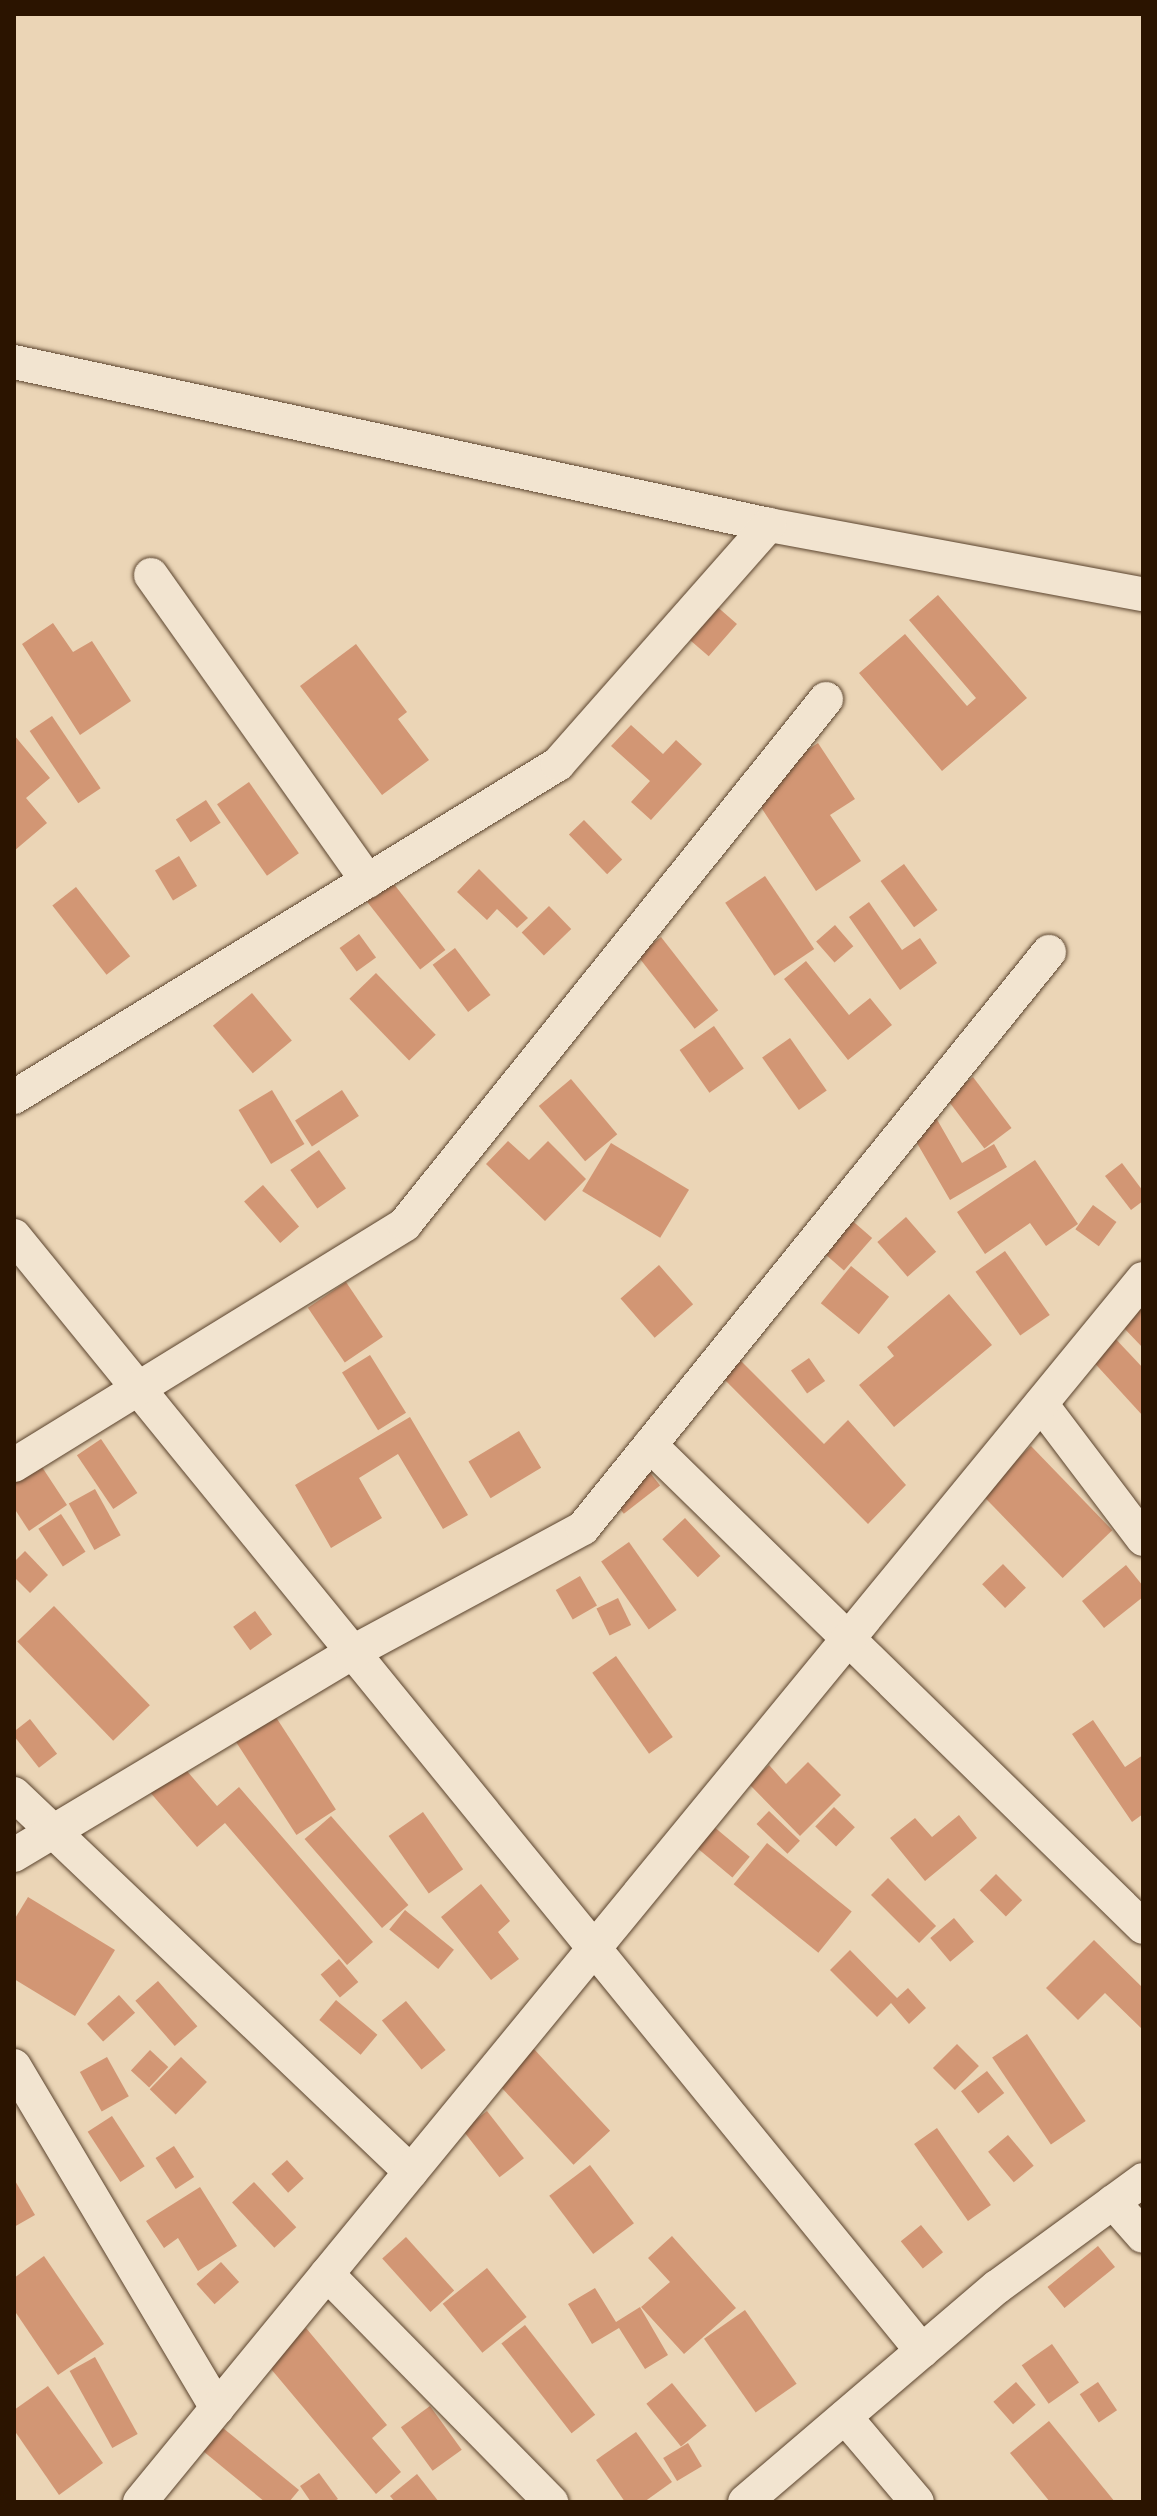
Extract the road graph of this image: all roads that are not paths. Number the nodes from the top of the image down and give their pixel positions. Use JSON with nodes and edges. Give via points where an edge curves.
{"nodes":[{"id":1,"x":14,"y":362,"type":"edge"},
{"id":2,"x":769,"y":525,"type":"junction"},
{"id":3,"x":151,"y":575,"type":"dead end"},
{"id":4,"x":1143,"y":594,"type":"edge"},
{"id":5,"x":826,"y":699,"type":"dead end"},
{"id":6,"x":368,"y":881,"type":"junction"},
{"id":7,"x":1049,"y":952,"type":"dead end"},
{"id":8,"x":14,"y":1097,"type":"edge"},
{"id":9,"x":14,"y":1236,"type":"edge"},
{"id":10,"x":1143,"y":1279,"type":"edge"},
{"id":11,"x":139,"y":1389,"type":"junction"},
{"id":12,"x":1041,"y":1404,"type":"junction"},
{"id":13,"x":650,"y":1445,"type":"junction"},
{"id":14,"x":14,"y":1465,"type":"edge"},
{"id":15,"x":1143,"y":1539,"type":"edge"},
{"id":16,"x":848,"y":1638,"type":"junction"},
{"id":17,"x":353,"y":1652,"type":"junction"},
{"id":18,"x":14,"y":1794,"type":"edge"},
{"id":19,"x":54,"y":1833,"type":"junction"},
{"id":20,"x":14,"y":1855,"type":"edge"},
{"id":21,"x":1143,"y":1927,"type":"edge"},
{"id":22,"x":594,"y":1948,"type":"junction"},
{"id":23,"x":14,"y":2066,"type":"edge"},
{"id":24,"x":411,"y":2172,"type":"junction"},
{"id":25,"x":1143,"y":2180,"type":"edge"},
{"id":26,"x":1113,"y":2202,"type":"junction"},
{"id":27,"x":1143,"y":2236,"type":"edge"},
{"id":28,"x":327,"y":2274,"type":"junction"},
{"id":29,"x":922,"y":2351,"type":"junction"},
{"id":30,"x":217,"y":2408,"type":"junction"},
{"id":31,"x":845,"y":2417,"type":"junction"},
{"id":32,"x":140,"y":2502,"type":"edge"},
{"id":33,"x":551,"y":2502,"type":"edge"},
{"id":34,"x":745,"y":2502,"type":"edge"},
{"id":35,"x":917,"y":2502,"type":"edge"}],
"edges":[{"from":1,"to":2,"type":"street"},
{"from":2,"to":4,"type":"street"},
{"from":2,"to":6,"type":"street","via":[[558,764]]},
{"from":3,"to":6,"type":"street"},
{"from":5,"to":11,"type":"street","via":[[405,1224]]},
{"from":6,"to":8,"type":"street"},
{"from":7,"to":13,"type":"street"},
{"from":9,"to":11,"type":"street"},
{"from":10,"to":12,"type":"street"},
{"from":11,"to":14,"type":"street"},
{"from":11,"to":17,"type":"street"},
{"from":12,"to":15,"type":"street"},
{"from":12,"to":16,"type":"street"},
{"from":13,"to":16,"type":"street"},
{"from":13,"to":17,"type":"street","via":[[583,1528]]},
{"from":16,"to":21,"type":"street"},
{"from":16,"to":22,"type":"street"},
{"from":17,"to":19,"type":"street"},
{"from":17,"to":22,"type":"street"},
{"from":18,"to":19,"type":"street"},
{"from":19,"to":20,"type":"street"},
{"from":19,"to":24,"type":"street"},
{"from":22,"to":24,"type":"street"},
{"from":22,"to":29,"type":"street"},
{"from":23,"to":30,"type":"street"},
{"from":24,"to":28,"type":"street"},
{"from":25,"to":26,"type":"street"},
{"from":26,"to":27,"type":"street"},
{"from":26,"to":29,"type":"street","via":[[997,2287]]},
{"from":28,"to":30,"type":"street"},
{"from":28,"to":33,"type":"street"},
{"from":29,"to":31,"type":"street"},
{"from":30,"to":32,"type":"street"},
{"from":31,"to":34,"type":"street"},
{"from":31,"to":35,"type":"street"}]}
